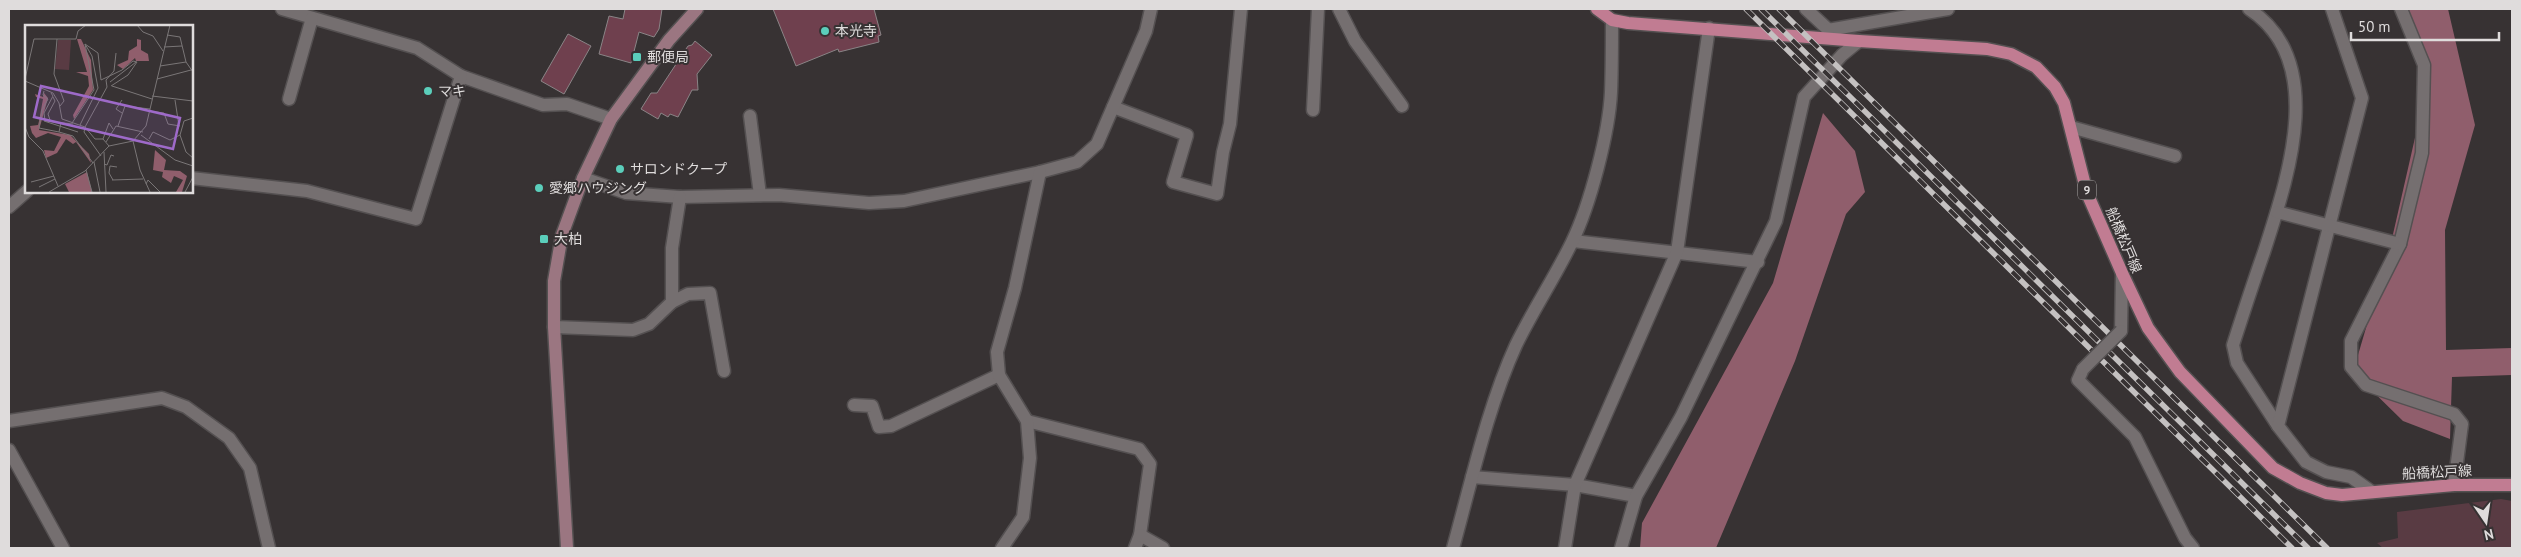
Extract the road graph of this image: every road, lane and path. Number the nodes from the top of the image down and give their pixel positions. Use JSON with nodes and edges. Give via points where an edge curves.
{"nodes":[{"id":1,"x":282,"y":9,"type":"edge"},
{"id":2,"x":697,"y":9,"type":"edge"},
{"id":3,"x":1151,"y":9,"type":"edge"},
{"id":4,"x":1241,"y":9,"type":"edge"},
{"id":5,"x":1318,"y":9,"type":"edge"},
{"id":6,"x":1339,"y":9,"type":"edge"},
{"id":7,"x":1806,"y":9,"type":"edge"},
{"id":8,"x":1948,"y":9,"type":"edge"},
{"id":9,"x":2249,"y":9,"type":"edge"},
{"id":10,"x":2332,"y":9,"type":"edge"},
{"id":11,"x":2401,"y":9,"type":"edge"},
{"id":12,"x":1604,"y":13,"type":"edge"},
{"id":13,"x":312,"y":18,"type":"junction"},
{"id":14,"x":1709,"y":28,"type":"junction"},
{"id":15,"x":1833,"y":34,"type":"junction"},
{"id":16,"x":1858,"y":41,"type":"junction"},
{"id":17,"x":461,"y":76,"type":"junction"},
{"id":18,"x":289,"y":99,"type":"dead end"},
{"id":19,"x":1402,"y":106,"type":"dead end"},
{"id":20,"x":1113,"y":107,"type":"junction"},
{"id":21,"x":1313,"y":110,"type":"dead end"},
{"id":22,"x":750,"y":116,"type":"dead end"},
{"id":23,"x":612,"y":119,"type":"junction"},
{"id":24,"x":2070,"y":127,"type":"junction"},
{"id":25,"x":2175,"y":156,"type":"dead end"},
{"id":26,"x":1040,"y":172,"type":"junction"},
{"id":27,"x":192,"y":178,"type":"edge"},
{"id":28,"x":583,"y":178,"type":"junction"},
{"id":29,"x":26,"y":192,"type":"edge"},
{"id":30,"x":760,"y":195,"type":"junction"},
{"id":31,"x":680,"y":197,"type":"junction"},
{"id":32,"x":9,"y":207,"type":"edge"},
{"id":33,"x":2277,"y":212,"type":"junction"},
{"id":34,"x":2329,"y":226,"type":"junction"},
{"id":35,"x":1573,"y":241,"type":"junction"},
{"id":36,"x":2400,"y":244,"type":"junction"},
{"id":37,"x":1676,"y":252,"type":"junction"},
{"id":38,"x":1758,"y":262,"type":"junction"},
{"id":39,"x":2122,"y":273,"type":"junction"},
{"id":40,"x":672,"y":302,"type":"junction"},
{"id":41,"x":554,"y":326,"type":"junction"},
{"id":42,"x":724,"y":371,"type":"dead end"},
{"id":43,"x":999,"y":375,"type":"junction"},
{"id":44,"x":854,"y":405,"type":"dead end"},
{"id":45,"x":1026,"y":421,"type":"junction"},
{"id":46,"x":9,"y":422,"type":"edge"},
{"id":47,"x":2278,"y":426,"type":"junction"},
{"id":48,"x":9,"y":450,"type":"edge"},
{"id":49,"x":1472,"y":477,"type":"junction"},
{"id":50,"x":2454,"y":484,"type":"junction"},
{"id":51,"x":1575,"y":485,"type":"junction"},
{"id":52,"x":2512,"y":486,"type":"edge"},
{"id":53,"x":2372,"y":492,"type":"junction"},
{"id":54,"x":1636,"y":496,"type":"junction"},
{"id":55,"x":1140,"y":535,"type":"junction"},
{"id":56,"x":63,"y":548,"type":"edge"},
{"id":57,"x":269,"y":548,"type":"edge"},
{"id":58,"x":568,"y":548,"type":"edge"},
{"id":59,"x":1002,"y":548,"type":"edge"},
{"id":60,"x":1135,"y":548,"type":"edge"},
{"id":61,"x":1163,"y":548,"type":"edge"},
{"id":62,"x":1453,"y":548,"type":"edge"},
{"id":63,"x":1565,"y":548,"type":"edge"},
{"id":64,"x":1621,"y":548,"type":"edge"},
{"id":65,"x":2193,"y":548,"type":"edge"}],
"edges":[{"from":1,"to":13,"type":"street"},
{"from":2,"to":23,"type":"street","via":[[669,40]]},
{"from":3,"to":20,"type":"street","via":[[1146,31]]},
{"from":4,"to":20,"type":"street","via":[[1230,124],[1218,194],[1173,182],[1188,135]]},
{"from":5,"to":21,"type":"street"},
{"from":6,"to":19,"type":"street","via":[[1355,41]]},
{"from":7,"to":15,"type":"street"},
{"from":8,"to":15,"type":"street"},
{"from":9,"to":33,"type":"street","via":[[2273,31],[2292,71],[2296,111],[2293,145]]},
{"from":10,"to":34,"type":"street","via":[[2362,98]]},
{"from":11,"to":36,"type":"street","via":[[2424,65],[2422,153]]},
{"from":12,"to":14,"type":"main road","name":"船橋松戸線","number":"9"},
{"from":12,"to":35,"type":"street","via":[[1611,93],[1606,133]]},
{"from":13,"to":17,"type":"street","via":[[417,48]]},
{"from":13,"to":18,"type":"street"},
{"from":14,"to":15,"type":"main road","name":"船橋松戸線","number":"9"},
{"from":14,"to":37,"type":"street"},
{"from":15,"to":16,"type":"main road","name":"船橋松戸線","number":"9"},
{"from":16,"to":24,"type":"main road","name":"船橋松戸線","number":"9","via":[[1987,48],[2011,54],[2036,67],[2055,87],[2064,103]]},
{"from":16,"to":38,"type":"street","via":[[1804,96],[1776,221]]},
{"from":17,"to":23,"type":"street","via":[[543,105],[567,104]]},
{"from":17,"to":27,"type":"street","via":[[416,219],[307,191]]},
{"from":20,"to":26,"type":"street","via":[[1097,144],[1077,162]]},
{"from":22,"to":30,"type":"street"},
{"from":23,"to":28,"type":"street"},
{"from":24,"to":25,"type":"street"},
{"from":24,"to":39,"type":"main road","name":"船橋松戸線","number":"9","via":[[2088,193]]},
{"from":26,"to":30,"type":"street","via":[[904,201],[869,203]]},
{"from":26,"to":43,"type":"street","via":[[1015,288],[997,352]]},
{"from":28,"to":31,"type":"street","via":[[626,193]]},
{"from":28,"to":41,"type":"street","via":[[562,235],[554,281]]},
{"from":29,"to":32,"type":"street"},
{"from":30,"to":31,"type":"street"},
{"from":31,"to":40,"type":"street","via":[[672,248]]},
{"from":33,"to":34,"type":"street"},
{"from":33,"to":47,"type":"street","via":[[2233,346],[2237,363]]},
{"from":34,"to":36,"type":"street"},
{"from":34,"to":47,"type":"street"},
{"from":35,"to":37,"type":"street"},
{"from":35,"to":49,"type":"street","via":[[1516,345]]},
{"from":36,"to":50,"type":"street","via":[[2351,341],[2351,367],[2366,385],[2454,414],[2462,424]]},
{"from":37,"to":38,"type":"street"},
{"from":37,"to":51,"type":"street"},
{"from":38,"to":54,"type":"street","via":[[1681,417]]},
{"from":39,"to":53,"type":"main road","name":"船橋松戸線","number":"9","via":[[2148,328],[2180,372],[2273,468],[2326,493]]},
{"from":39,"to":65,"type":"street","bridge":true,"via":[[2121,331],[2083,368],[2078,380],[2135,437]]},
{"from":40,"to":41,"type":"street","via":[[649,324],[633,330]]},
{"from":40,"to":42,"type":"street","via":[[688,294],[710,293]]},
{"from":41,"to":58,"type":"street"},
{"from":43,"to":44,"type":"street","via":[[891,426],[879,427],[872,406]]},
{"from":43,"to":45,"type":"street"},
{"from":45,"to":55,"type":"street","via":[[1139,449],[1150,464]]},
{"from":45,"to":59,"type":"street","via":[[1030,458],[1023,516]]},
{"from":46,"to":57,"type":"street","via":[[162,398],[186,407],[229,438],[250,468]]},
{"from":47,"to":53,"type":"street","via":[[2306,462],[2326,472],[2352,477]]},
{"from":48,"to":56,"type":"street"},
{"from":49,"to":51,"type":"street"},
{"from":49,"to":62,"type":"street"},
{"from":50,"to":52,"type":"main road","name":"船橋松戸線","number":"9"},
{"from":50,"to":53,"type":"main road","name":"船橋松戸線","number":"9"},
{"from":51,"to":54,"type":"street"},
{"from":51,"to":63,"type":"street"},
{"from":54,"to":64,"type":"street"},
{"from":55,"to":60,"type":"street"},
{"from":55,"to":61,"type":"street"}]}
